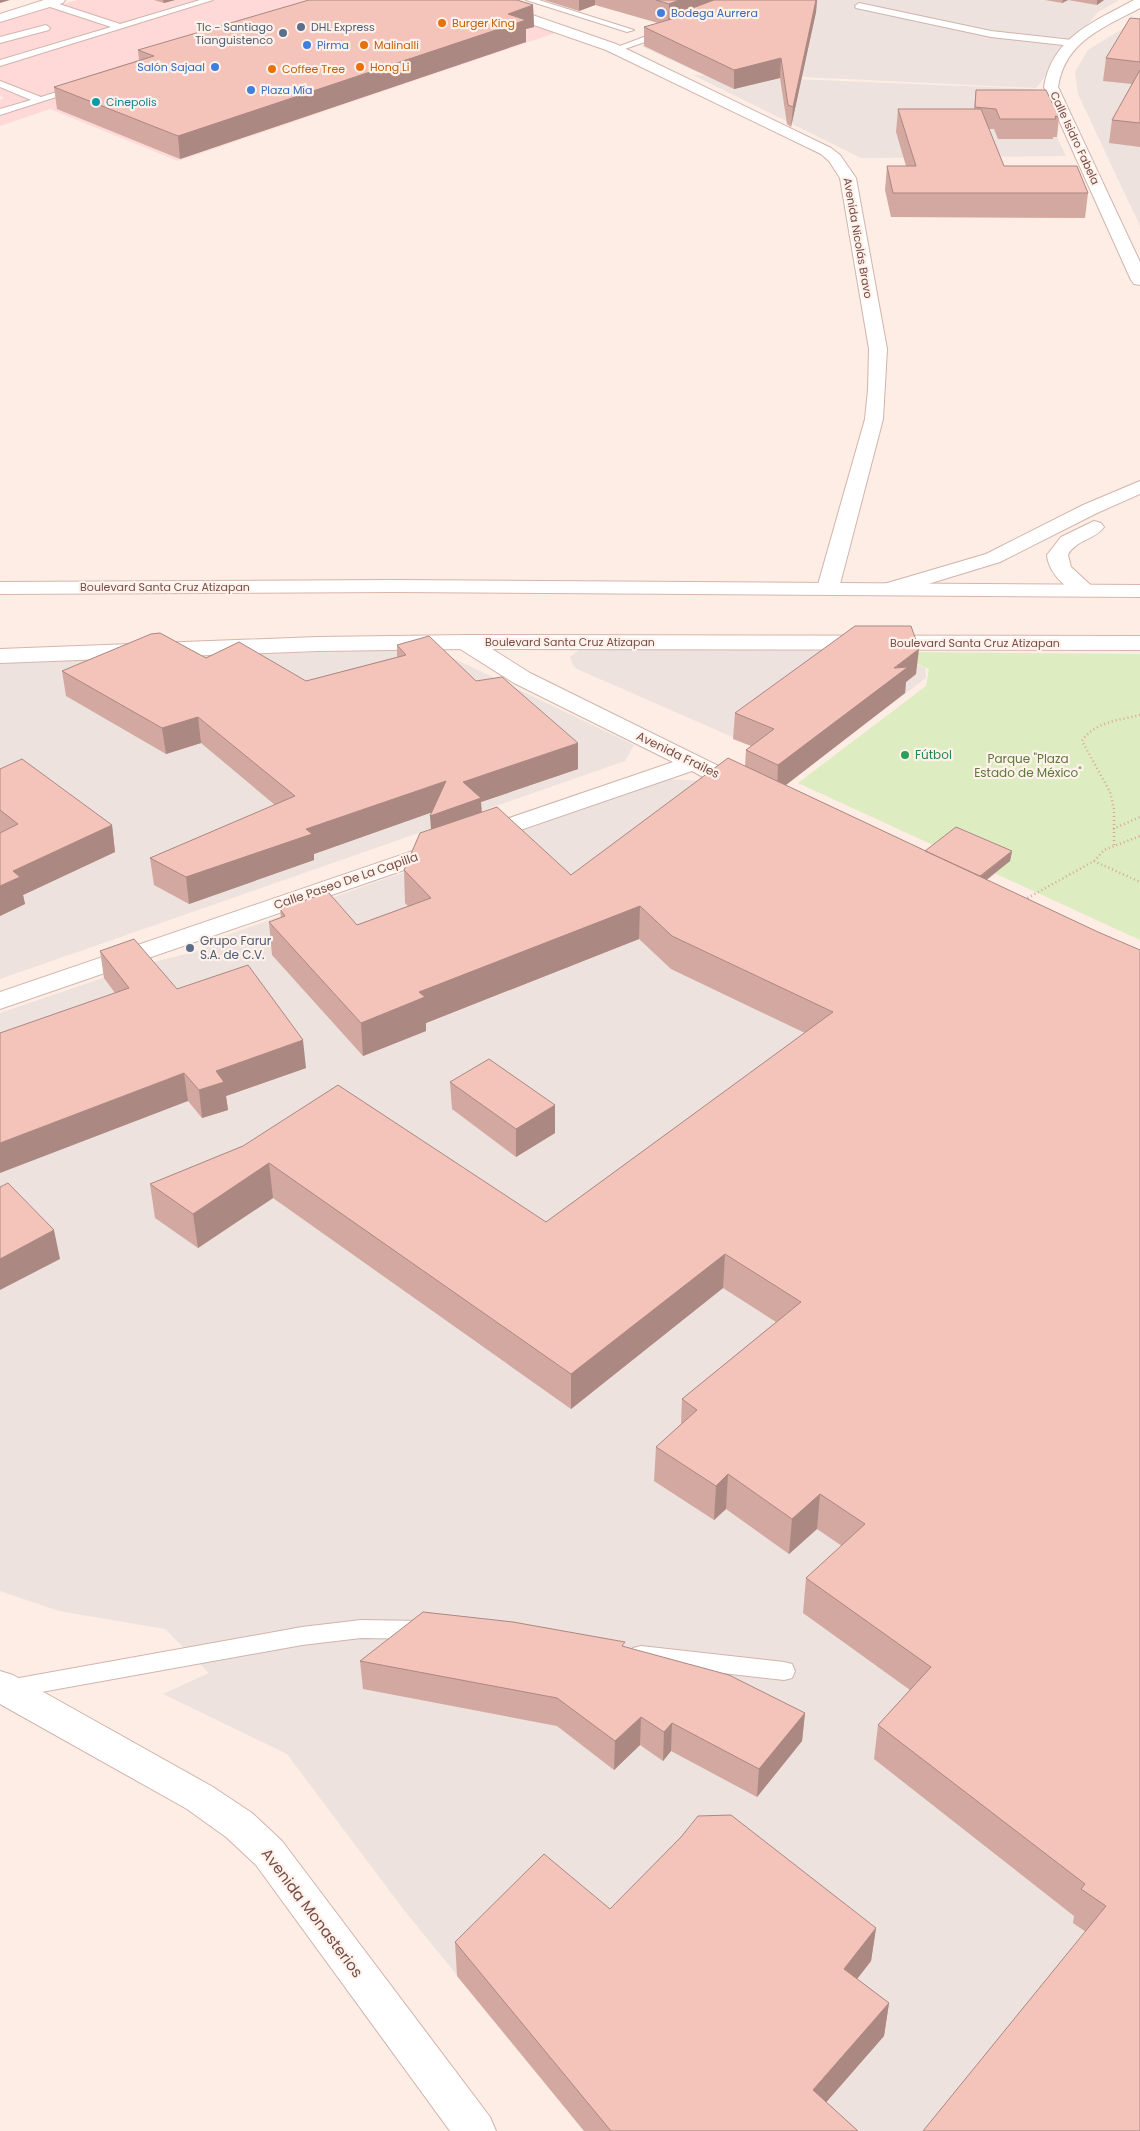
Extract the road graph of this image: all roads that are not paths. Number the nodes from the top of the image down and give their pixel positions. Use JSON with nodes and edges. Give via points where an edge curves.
{"nodes":[{"id":1,"x":209,"y":0,"type":"edge"},
{"id":2,"x":476,"y":0,"type":"edge"},
{"id":3,"x":530,"y":0,"type":"edge"},
{"id":4,"x":53,"y":2,"type":"edge"},
{"id":5,"x":1140,"y":2,"type":"edge"},
{"id":6,"x":859,"y":6,"type":"dead end"},
{"id":7,"x":0,"y":18,"type":"edge"},
{"id":8,"x":120,"y":27,"type":"junction"},
{"id":9,"x":46,"y":28,"type":"dead end"},
{"id":10,"x":671,"y":29,"type":"edge"},
{"id":11,"x":630,"y":30,"type":"dead end"},
{"id":12,"x":0,"y":40,"type":"edge"},
{"id":13,"x":1072,"y":42,"type":"junction"},
{"id":14,"x":616,"y":49,"type":"junction"},
{"id":15,"x":0,"y":63,"type":"edge"},
{"id":16,"x":0,"y":84,"type":"edge"},
{"id":17,"x":89,"y":85,"type":"edge"},
{"id":18,"x":41,"y":100,"type":"junction"},
{"id":19,"x":0,"y":112,"type":"edge"},
{"id":20,"x":1140,"y":280,"type":"edge"},
{"id":21,"x":1140,"y":487,"type":"edge"},
{"id":22,"x":1140,"y":505,"type":"edge"},
{"id":23,"x":0,"y":588,"type":"edge"},
{"id":24,"x":828,"y":588,"type":"junction"},
{"id":25,"x":892,"y":589,"type":"junction"},
{"id":26,"x":1085,"y":590,"type":"junction"},
{"id":27,"x":1140,"y":591,"type":"edge"},
{"id":28,"x":464,"y":642,"type":"junction"},
{"id":29,"x":1135,"y":646,"type":"edge"},
{"id":30,"x":0,"y":656,"type":"edge"},
{"id":31,"x":692,"y":763,"type":"junction"},
{"id":32,"x":764,"y":796,"type":"edge"},
{"id":33,"x":0,"y":1001,"type":"edge"},
{"id":34,"x":446,"y":1632,"type":"edge"},
{"id":35,"x":625,"y":1653,"type":"edge"},
{"id":36,"x":784,"y":1671,"type":"dead end"},
{"id":37,"x":2,"y":1688,"type":"edge"},
{"id":38,"x":475,"y":2131,"type":"edge"}],
"edges":[{"from":1,"to":8,"type":"lane"},
{"from":2,"to":14,"type":"street","name":"Avenida Nicolás Bravo"},
{"from":3,"to":11,"type":"lane"},
{"from":4,"to":7,"type":"street"},
{"from":4,"to":8,"type":"lane"},
{"from":5,"to":13,"type":"street","name":"Calle Isidro Fabela"},
{"from":6,"to":13,"type":"lane","via":[[991,34]]},
{"from":8,"to":15,"type":"lane"},
{"from":9,"to":12,"type":"lane"},
{"from":10,"to":14,"type":"lane"},
{"from":13,"to":20,"type":"street","name":"Calle Isidro Fabela","via":[[1053,68],[1051,87]]},
{"from":14,"to":24,"type":"street","name":"Avenida Nicolás Bravo","via":[[826,151],[835,158],[848,178],[878,350],[877,390],[874,419]]},
{"from":16,"to":18,"type":"lane"},
{"from":17,"to":18,"type":"lane"},
{"from":18,"to":19,"type":"lane"},
{"from":21,"to":25,"type":"street","via":[[993,558]]},
{"from":22,"to":26,"type":"street","via":[[1079,534],[1065,543],[1057,554],[1056,563],[1062,572]]},
{"from":23,"to":24,"type":"street","name":"Boulevard Santa Cruz Atizapan"},
{"from":24,"to":25,"type":"street","name":"Boulevard Santa Cruz Atizapan"},
{"from":25,"to":26,"type":"street","name":"Boulevard Santa Cruz Atizapan"},
{"from":26,"to":27,"type":"street","name":"Boulevard Santa Cruz Atizapan"},
{"from":28,"to":29,"type":"street","name":"Boulevard Santa Cruz Atizapan"},
{"from":28,"to":30,"type":"street","name":"Boulevard Santa Cruz Atizapan"},
{"from":28,"to":31,"type":"street","name":"Avenida Frailes","via":[[522,678]]},
{"from":31,"to":32,"type":"street","name":"Avenida Frailes"},
{"from":31,"to":33,"type":"street","name":"Calle Paseo De La Capilla"},
{"from":34,"to":37,"type":"lane","via":[[361,1629],[302,1636]]},
{"from":35,"to":36,"type":"lane"},
{"from":37,"to":38,"type":"street","name":"Avenida Monasterios","via":[[200,1798],[239,1824],[269,1853]]}]}
